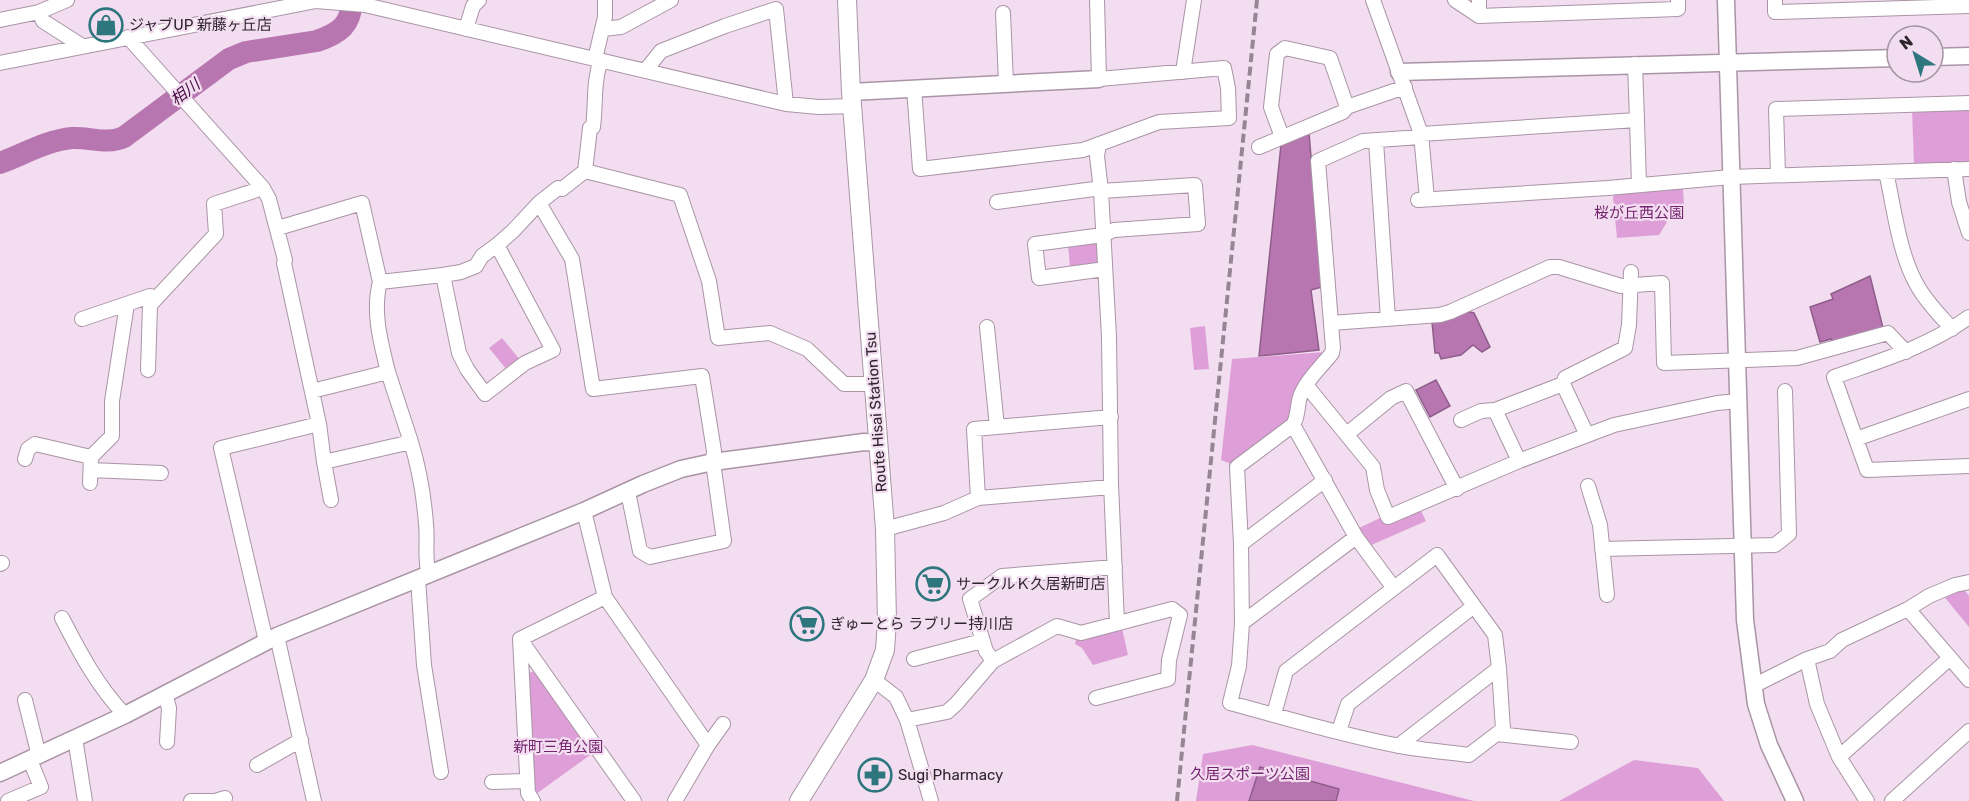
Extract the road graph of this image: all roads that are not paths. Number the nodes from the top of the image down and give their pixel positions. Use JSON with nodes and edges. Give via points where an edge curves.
{"nodes":[{"id":1,"x":67,"y":0,"type":"edge"},
{"id":2,"x":479,"y":0,"type":"edge"},
{"id":3,"x":605,"y":0,"type":"edge"},
{"id":4,"x":671,"y":0,"type":"edge"},
{"id":5,"x":847,"y":0,"type":"edge"},
{"id":6,"x":1097,"y":0,"type":"edge"},
{"id":7,"x":1194,"y":0,"type":"edge"},
{"id":8,"x":1373,"y":0,"type":"edge"},
{"id":9,"x":1455,"y":0,"type":"edge"},
{"id":10,"x":1479,"y":0,"type":"edge"},
{"id":11,"x":1678,"y":0,"type":"edge"},
{"id":12,"x":1726,"y":0,"type":"edge"},
{"id":13,"x":1775,"y":0,"type":"edge"},
{"id":14,"x":1878,"y":4,"type":"edge"},
{"id":15,"x":1946,"y":4,"type":"edge"},
{"id":16,"x":1547,"y":6,"type":"edge"},
{"id":17,"x":1611,"y":6,"type":"edge"},
{"id":18,"x":1969,"y":6,"type":"edge"},
{"id":19,"x":33,"y":8,"type":"edge"},
{"id":20,"x":1003,"y":13,"type":"dead end"},
{"id":21,"x":1479,"y":16,"type":"junction"},
{"id":22,"x":0,"y":20,"type":"edge"},
{"id":23,"x":466,"y":29,"type":"junction"},
{"id":24,"x":603,"y":29,"type":"junction"},
{"id":25,"x":128,"y":37,"type":"junction"},
{"id":26,"x":82,"y":46,"type":"junction"},
{"id":27,"x":1969,"y":56,"type":"edge"},
{"id":28,"x":1945,"y":57,"type":"edge"},
{"id":29,"x":1885,"y":58,"type":"edge"},
{"id":30,"x":598,"y":60,"type":"junction"},
{"id":31,"x":0,"y":63,"type":"edge"},
{"id":32,"x":1728,"y":63,"type":"junction"},
{"id":33,"x":1635,"y":64,"type":"junction"},
{"id":34,"x":645,"y":71,"type":"junction"},
{"id":35,"x":1183,"y":72,"type":"junction"},
{"id":36,"x":1099,"y":80,"type":"junction"},
{"id":37,"x":1402,"y":80,"type":"junction"},
{"id":38,"x":1006,"y":83,"type":"junction"},
{"id":39,"x":914,"y":88,"type":"junction"},
{"id":40,"x":853,"y":99,"type":"junction"},
{"id":41,"x":1969,"y":103,"type":"edge"},
{"id":42,"x":786,"y":104,"type":"junction"},
{"id":43,"x":1347,"y":107,"type":"junction"},
{"id":44,"x":1637,"y":120,"type":"junction"},
{"id":45,"x":1421,"y":135,"type":"junction"},
{"id":46,"x":1282,"y":137,"type":"junction"},
{"id":47,"x":1376,"y":141,"type":"junction"},
{"id":48,"x":1099,"y":144,"type":"junction"},
{"id":49,"x":1259,"y":147,"type":"dead end"},
{"id":50,"x":1954,"y":169,"type":"junction"},
{"id":51,"x":1969,"y":169,"type":"edge"},
{"id":52,"x":585,"y":171,"type":"junction"},
{"id":53,"x":1886,"y":172,"type":"junction"},
{"id":54,"x":1778,"y":175,"type":"junction"},
{"id":55,"x":1731,"y":177,"type":"junction"},
{"id":56,"x":1639,"y":185,"type":"junction"},
{"id":57,"x":263,"y":188,"type":"junction"},
{"id":58,"x":1101,"y":191,"type":"junction"},
{"id":59,"x":997,"y":202,"type":"dead end"},
{"id":60,"x":539,"y":203,"type":"junction"},
{"id":61,"x":278,"y":228,"type":"junction"},
{"id":62,"x":1969,"y":233,"type":"edge"},
{"id":63,"x":1103,"y":235,"type":"junction"},
{"id":64,"x":497,"y":245,"type":"junction"},
{"id":65,"x":1105,"y":269,"type":"junction"},
{"id":66,"x":443,"y":275,"type":"junction"},
{"id":67,"x":1631,"y":279,"type":"junction"},
{"id":68,"x":380,"y":282,"type":"junction"},
{"id":69,"x":156,"y":298,"type":"junction"},
{"id":70,"x":127,"y":304,"type":"junction"},
{"id":71,"x":1969,"y":317,"type":"edge"},
{"id":72,"x":82,"y":319,"type":"dead end"},
{"id":73,"x":1388,"y":319,"type":"junction"},
{"id":74,"x":1331,"y":323,"type":"junction"},
{"id":75,"x":987,"y":327,"type":"dead end"},
{"id":76,"x":1952,"y":329,"type":"junction"},
{"id":77,"x":1906,"y":352,"type":"junction"},
{"id":78,"x":1737,"y":360,"type":"junction"},
{"id":79,"x":148,"y":370,"type":"dead end"},
{"id":80,"x":388,"y":372,"type":"junction"},
{"id":81,"x":874,"y":384,"type":"junction"},
{"id":82,"x":1563,"y":384,"type":"junction"},
{"id":83,"x":1306,"y":385,"type":"junction"},
{"id":84,"x":312,"y":391,"type":"junction"},
{"id":85,"x":1785,"y":391,"type":"dead end"},
{"id":86,"x":1969,"y":399,"type":"edge"},
{"id":87,"x":1738,"y":401,"type":"junction"},
{"id":88,"x":1496,"y":410,"type":"junction"},
{"id":89,"x":1111,"y":417,"type":"junction"},
{"id":90,"x":1461,"y":420,"type":"dead end"},
{"id":91,"x":319,"y":424,"type":"junction"},
{"id":92,"x":1293,"y":425,"type":"junction"},
{"id":93,"x":997,"y":427,"type":"junction"},
{"id":94,"x":1347,"y":434,"type":"junction"},
{"id":95,"x":1587,"y":435,"type":"junction"},
{"id":96,"x":1856,"y":439,"type":"junction"},
{"id":97,"x":411,"y":442,"type":"junction"},
{"id":98,"x":878,"y":443,"type":"junction"},
{"id":99,"x":25,"y":459,"type":"dead end"},
{"id":100,"x":1519,"y":461,"type":"junction"},
{"id":101,"x":324,"y":462,"type":"junction"},
{"id":102,"x":713,"y":462,"type":"junction"},
{"id":103,"x":1969,"y":466,"type":"edge"},
{"id":104,"x":91,"y":470,"type":"junction"},
{"id":105,"x":161,"y":473,"type":"dead end"},
{"id":106,"x":1325,"y":480,"type":"junction"},
{"id":107,"x":1588,"y":486,"type":"dead end"},
{"id":108,"x":1112,"y":487,"type":"junction"},
{"id":109,"x":1456,"y":489,"type":"junction"},
{"id":110,"x":628,"y":492,"type":"junction"},
{"id":111,"x":978,"y":498,"type":"junction"},
{"id":112,"x":331,"y":500,"type":"dead end"},
{"id":113,"x":584,"y":511,"type":"junction"},
{"id":114,"x":885,"y":530,"type":"junction"},
{"id":115,"x":1356,"y":537,"type":"junction"},
{"id":116,"x":1241,"y":544,"type":"junction"},
{"id":117,"x":1743,"y":546,"type":"junction"},
{"id":118,"x":1602,"y":549,"type":"junction"},
{"id":119,"x":1115,"y":567,"type":"junction"},
{"id":120,"x":424,"y":577,"type":"junction"},
{"id":121,"x":1969,"y":582,"type":"edge"},
{"id":122,"x":1393,"y":587,"type":"junction"},
{"id":123,"x":1607,"y":596,"type":"dead end"},
{"id":124,"x":605,"y":597,"type":"junction"},
{"id":125,"x":1474,"y":606,"type":"junction"},
{"id":126,"x":1908,"y":609,"type":"junction"},
{"id":127,"x":62,"y":618,"type":"dead end"},
{"id":128,"x":1117,"y":623,"type":"junction"},
{"id":129,"x":1242,"y":623,"type":"junction"},
{"id":130,"x":272,"y":639,"type":"junction"},
{"id":131,"x":520,"y":639,"type":"junction"},
{"id":132,"x":982,"y":641,"type":"junction"},
{"id":133,"x":1950,"y":658,"type":"junction"},
{"id":134,"x":914,"y":659,"type":"dead end"},
{"id":135,"x":1807,"y":659,"type":"junction"},
{"id":136,"x":993,"y":661,"type":"junction"},
{"id":137,"x":1500,"y":668,"type":"junction"},
{"id":138,"x":874,"y":680,"type":"junction"},
{"id":139,"x":1969,"y":680,"type":"edge"},
{"id":140,"x":1753,"y":686,"type":"junction"},
{"id":141,"x":165,"y":694,"type":"junction"},
{"id":142,"x":1096,"y":698,"type":"dead end"},
{"id":143,"x":25,"y":700,"type":"dead end"},
{"id":144,"x":1274,"y":714,"type":"junction"},
{"id":145,"x":125,"y":716,"type":"junction"},
{"id":146,"x":907,"y":720,"type":"junction"},
{"id":147,"x":723,"y":724,"type":"dead end"},
{"id":148,"x":1339,"y":731,"type":"junction"},
{"id":149,"x":1969,"y":731,"type":"edge"},
{"id":150,"x":1497,"y":734,"type":"junction"},
{"id":151,"x":75,"y":738,"type":"junction"},
{"id":152,"x":302,"y":740,"type":"junction"},
{"id":153,"x":167,"y":742,"type":"dead end"},
{"id":154,"x":1571,"y":742,"type":"dead end"},
{"id":155,"x":708,"y":745,"type":"junction"},
{"id":156,"x":1398,"y":746,"type":"junction"},
{"id":157,"x":1839,"y":757,"type":"junction"},
{"id":158,"x":34,"y":758,"type":"junction"},
{"id":159,"x":257,"y":765,"type":"dead end"},
{"id":160,"x":441,"y":772,"type":"dead end"},
{"id":161,"x":0,"y":773,"type":"edge"},
{"id":162,"x":527,"y":781,"type":"junction"},
{"id":163,"x":492,"y":782,"type":"dead end"},
{"id":164,"x":225,"y":798,"type":"dead end"},
{"id":165,"x":8,"y":801,"type":"edge"},
{"id":166,"x":85,"y":801,"type":"edge"},
{"id":167,"x":191,"y":801,"type":"edge"},
{"id":168,"x":314,"y":801,"type":"edge"},
{"id":169,"x":533,"y":801,"type":"edge"},
{"id":170,"x":634,"y":801,"type":"edge"},
{"id":171,"x":675,"y":801,"type":"edge"},
{"id":172,"x":799,"y":801,"type":"edge"},
{"id":173,"x":931,"y":801,"type":"edge"},
{"id":174,"x":1795,"y":801,"type":"edge"},
{"id":175,"x":1867,"y":801,"type":"edge"},
{"id":176,"x":1892,"y":801,"type":"edge"}],
"edges":[{"from":1,"to":19,"type":"street"},
{"from":2,"to":23,"type":"street","via":[[473,6]]},
{"from":3,"to":24,"type":"street"},
{"from":4,"to":24,"type":"street","via":[[621,27]]},
{"from":5,"to":40,"type":"main road","name":"Route Hisai Station Tsu"},
{"from":6,"to":36,"type":"street"},
{"from":7,"to":35,"type":"street"},
{"from":8,"to":37,"type":"street"},
{"from":9,"to":21,"type":"street"},
{"from":10,"to":21,"type":"street"},
{"from":11,"to":17,"type":"street","via":[[1678,9]]},
{"from":12,"to":32,"type":"street"},
{"from":13,"to":14,"type":"street","via":[[1775,12]]},
{"from":14,"to":15,"type":"street"},
{"from":15,"to":18,"type":"street"},
{"from":16,"to":17,"type":"street"},
{"from":16,"to":21,"type":"street"},
{"from":19,"to":22,"type":"street"},
{"from":19,"to":26,"type":"street","via":[[43,21]]},
{"from":20,"to":38,"type":"street"},
{"from":23,"to":25,"type":"street","via":[[364,5],[316,0]]},
{"from":23,"to":30,"type":"street"},
{"from":24,"to":30,"type":"street"},
{"from":25,"to":26,"type":"street"},
{"from":25,"to":57,"type":"street"},
{"from":26,"to":31,"type":"street"},
{"from":27,"to":28,"type":"street"},
{"from":29,"to":32,"type":"street"},
{"from":30,"to":34,"type":"street"},
{"from":30,"to":52,"type":"street","via":[[596,106]]},
{"from":32,"to":33,"type":"street"},
{"from":32,"to":55,"type":"street"},
{"from":33,"to":37,"type":"street"},
{"from":33,"to":44,"type":"street"},
{"from":34,"to":42,"type":"street"},
{"from":34,"to":42,"type":"street","via":[[661,51],[776,9]]},
{"from":35,"to":36,"type":"street"},
{"from":35,"to":48,"type":"street","via":[[1224,68],[1229,118],[1159,122]]},
{"from":36,"to":38,"type":"street"},
{"from":37,"to":43,"type":"street"},
{"from":37,"to":45,"type":"street"},
{"from":38,"to":39,"type":"street"},
{"from":39,"to":40,"type":"street"},
{"from":39,"to":48,"type":"street","via":[[920,169],[1083,150]]},
{"from":40,"to":42,"type":"street","via":[[819,107]]},
{"from":40,"to":81,"type":"main road","name":"Route Hisai Station Tsu"},
{"from":41,"to":54,"type":"street","via":[[1776,109]]},
{"from":43,"to":46,"type":"street"},
{"from":43,"to":46,"type":"street","via":[[1330,58],[1286,48],[1277,54],[1270,107]]},
{"from":44,"to":45,"type":"street"},
{"from":44,"to":56,"type":"street"},
{"from":45,"to":47,"type":"street"},
{"from":45,"to":56,"type":"street","via":[[1423,200]]},
{"from":46,"to":49,"type":"street"},
{"from":47,"to":73,"type":"street"},
{"from":47,"to":74,"type":"street","via":[[1363,141],[1318,161]]},
{"from":48,"to":58,"type":"street"},
{"from":50,"to":51,"type":"street"},
{"from":50,"to":53,"type":"street"},
{"from":50,"to":62,"type":"street"},
{"from":52,"to":60,"type":"street"},
{"from":52,"to":81,"type":"street","via":[[680,195],[709,281],[718,338],[770,333],[807,349],[844,384]]},
{"from":53,"to":54,"type":"street"},
{"from":53,"to":76,"type":"street","via":[[1912,276],[1925,299]]},
{"from":54,"to":55,"type":"street"},
{"from":55,"to":56,"type":"street"},
{"from":55,"to":78,"type":"street"},
{"from":57,"to":61,"type":"street"},
{"from":57,"to":69,"type":"street","via":[[214,204],[216,234]]},
{"from":58,"to":59,"type":"street"},
{"from":58,"to":63,"type":"street"},
{"from":58,"to":63,"type":"street","via":[[1195,185],[1198,224],[1114,230]]},
{"from":60,"to":64,"type":"street"},
{"from":60,"to":102,"type":"street","via":[[572,259],[593,389],[702,376]]},
{"from":61,"to":68,"type":"street","via":[[362,203]]},
{"from":61,"to":84,"type":"street"},
{"from":63,"to":65,"type":"street"},
{"from":63,"to":65,"type":"street","via":[[1035,244],[1039,278]]},
{"from":64,"to":66,"type":"street","via":[[476,266]]},
{"from":64,"to":66,"type":"street","via":[[553,351],[525,363],[485,394],[459,353]]},
{"from":65,"to":89,"type":"street"},
{"from":66,"to":68,"type":"street"},
{"from":67,"to":73,"type":"street","via":[[1621,286],[1550,267],[1450,312]]},
{"from":67,"to":78,"type":"street","via":[[1662,284],[1664,363]]},
{"from":67,"to":82,"type":"street","via":[[1625,348],[1565,378]]},
{"from":68,"to":80,"type":"street","via":[[376,295],[377,323]]},
{"from":69,"to":70,"type":"street","via":[[150,296]]},
{"from":69,"to":79,"type":"street","via":[[150,304]]},
{"from":70,"to":72,"type":"street"},
{"from":70,"to":104,"type":"street","via":[[112,401],[112,436]]},
{"from":71,"to":76,"type":"street"},
{"from":73,"to":74,"type":"street"},
{"from":74,"to":83,"type":"street","via":[[1332,353]]},
{"from":75,"to":93,"type":"street"},
{"from":76,"to":77,"type":"street"},
{"from":77,"to":78,"type":"street","via":[[1888,333],[1797,358]]},
{"from":77,"to":96,"type":"street","via":[[1834,377]]},
{"from":78,"to":87,"type":"street"},
{"from":80,"to":84,"type":"street"},
{"from":80,"to":97,"type":"street"},
{"from":81,"to":98,"type":"main road","name":"Route Hisai Station Tsu"},
{"from":82,"to":88,"type":"street"},
{"from":82,"to":95,"type":"street"},
{"from":83,"to":92,"type":"street"},
{"from":83,"to":94,"type":"street"},
{"from":84,"to":91,"type":"street"},
{"from":85,"to":117,"type":"street","via":[[1789,534],[1775,545]]},
{"from":86,"to":96,"type":"street"},
{"from":87,"to":95,"type":"street","via":[[1614,425]]},
{"from":87,"to":117,"type":"street"},
{"from":88,"to":90,"type":"street","via":[[1481,411]]},
{"from":88,"to":100,"type":"street"},
{"from":89,"to":93,"type":"street"},
{"from":89,"to":108,"type":"street"},
{"from":91,"to":101,"type":"street"},
{"from":91,"to":130,"type":"street","via":[[221,448]]},
{"from":92,"to":106,"type":"street"},
{"from":92,"to":116,"type":"street","via":[[1237,467]]},
{"from":93,"to":111,"type":"street","via":[[974,429]]},
{"from":94,"to":109,"type":"street","via":[[1373,467],[1388,517]]},
{"from":94,"to":109,"type":"street","via":[[1391,398],[1406,391]]},
{"from":95,"to":100,"type":"street"},
{"from":96,"to":103,"type":"street","via":[[1866,470]]},
{"from":97,"to":101,"type":"street"},
{"from":97,"to":120,"type":"street","via":[[427,537]]},
{"from":98,"to":102,"type":"street"},
{"from":98,"to":114,"type":"main road","name":"Route Hisai Station Tsu"},
{"from":99,"to":104,"type":"street","via":[[28,449],[35,444]]},
{"from":100,"to":109,"type":"street"},
{"from":101,"to":112,"type":"street"},
{"from":102,"to":110,"type":"street","via":[[681,469]]},
{"from":102,"to":110,"type":"street","via":[[724,541],[650,557],[640,550]]},
{"from":104,"to":105,"type":"street"},
{"from":106,"to":115,"type":"street"},
{"from":106,"to":116,"type":"street"},
{"from":107,"to":118,"type":"street","via":[[1600,525]]},
{"from":108,"to":111,"type":"street"},
{"from":108,"to":119,"type":"street"},
{"from":110,"to":113,"type":"street"},
{"from":111,"to":114,"type":"street","via":[[944,513]]},
{"from":113,"to":120,"type":"street"},
{"from":113,"to":124,"type":"street"},
{"from":114,"to":138,"type":"main road","name":"Route Hisai Station Tsu","via":[[885,650]]},
{"from":115,"to":122,"type":"street"},
{"from":115,"to":129,"type":"street"},
{"from":116,"to":129,"type":"street"},
{"from":117,"to":118,"type":"street"},
{"from":117,"to":140,"type":"street","via":[[1745,620]]},
{"from":118,"to":123,"type":"street"},
{"from":119,"to":128,"type":"street"},
{"from":119,"to":132,"type":"street","via":[[1002,576],[970,599]]},
{"from":120,"to":130,"type":"street"},
{"from":120,"to":160,"type":"street","via":[[424,665]]},
{"from":121,"to":126,"type":"street","via":[[1929,596]]},
{"from":122,"to":125,"type":"street","via":[[1437,555]]},
{"from":122,"to":144,"type":"street","via":[[1286,671]]},
{"from":124,"to":131,"type":"street"},
{"from":124,"to":155,"type":"street"},
{"from":125,"to":137,"type":"street","via":[[1495,635]]},
{"from":125,"to":148,"type":"street","via":[[1348,704]]},
{"from":126,"to":133,"type":"street"},
{"from":126,"to":135,"type":"street","via":[[1842,640],[1830,651]]},
{"from":127,"to":145,"type":"street","via":[[84,660]]},
{"from":128,"to":136,"type":"street","via":[[1081,633],[1057,626]]},
{"from":128,"to":142,"type":"street","via":[[1172,609],[1180,615],[1168,679]]},
{"from":129,"to":144,"type":"street","via":[[1239,666],[1230,703]]},
{"from":130,"to":141,"type":"street"},
{"from":130,"to":152,"type":"street"},
{"from":131,"to":162,"type":"street"},
{"from":131,"to":170,"type":"street"},
{"from":132,"to":134,"type":"street"},
{"from":132,"to":136,"type":"street"},
{"from":133,"to":139,"type":"street"},
{"from":133,"to":157,"type":"street"},
{"from":135,"to":140,"type":"street"},
{"from":135,"to":157,"type":"street","via":[[1817,704]]},
{"from":136,"to":146,"type":"street","via":[[947,711]]},
{"from":137,"to":150,"type":"street","via":[[1503,729]]},
{"from":137,"to":156,"type":"street"},
{"from":138,"to":146,"type":"street","via":[[896,697]]},
{"from":138,"to":172,"type":"main road","name":"Route Hisai Station Tsu"},
{"from":140,"to":174,"type":"street","via":[[1769,745]]},
{"from":141,"to":145,"type":"street"},
{"from":141,"to":153,"type":"street","via":[[169,708]]},
{"from":143,"to":158,"type":"street"},
{"from":144,"to":148,"type":"street"},
{"from":145,"to":151,"type":"street"},
{"from":146,"to":173,"type":"street"},
{"from":147,"to":155,"type":"street"},
{"from":148,"to":156,"type":"street"},
{"from":149,"to":176,"type":"street"},
{"from":150,"to":154,"type":"street"},
{"from":150,"to":156,"type":"street","via":[[1469,755]]},
{"from":151,"to":158,"type":"street"},
{"from":151,"to":166,"type":"street"},
{"from":152,"to":159,"type":"street"},
{"from":152,"to":168,"type":"street"},
{"from":155,"to":171,"type":"street"},
{"from":157,"to":175,"type":"street"},
{"from":158,"to":161,"type":"street"},
{"from":158,"to":165,"type":"street","via":[[41,787]]},
{"from":162,"to":163,"type":"street"},
{"from":162,"to":169,"type":"street"},
{"from":164,"to":167,"type":"street"}]}
